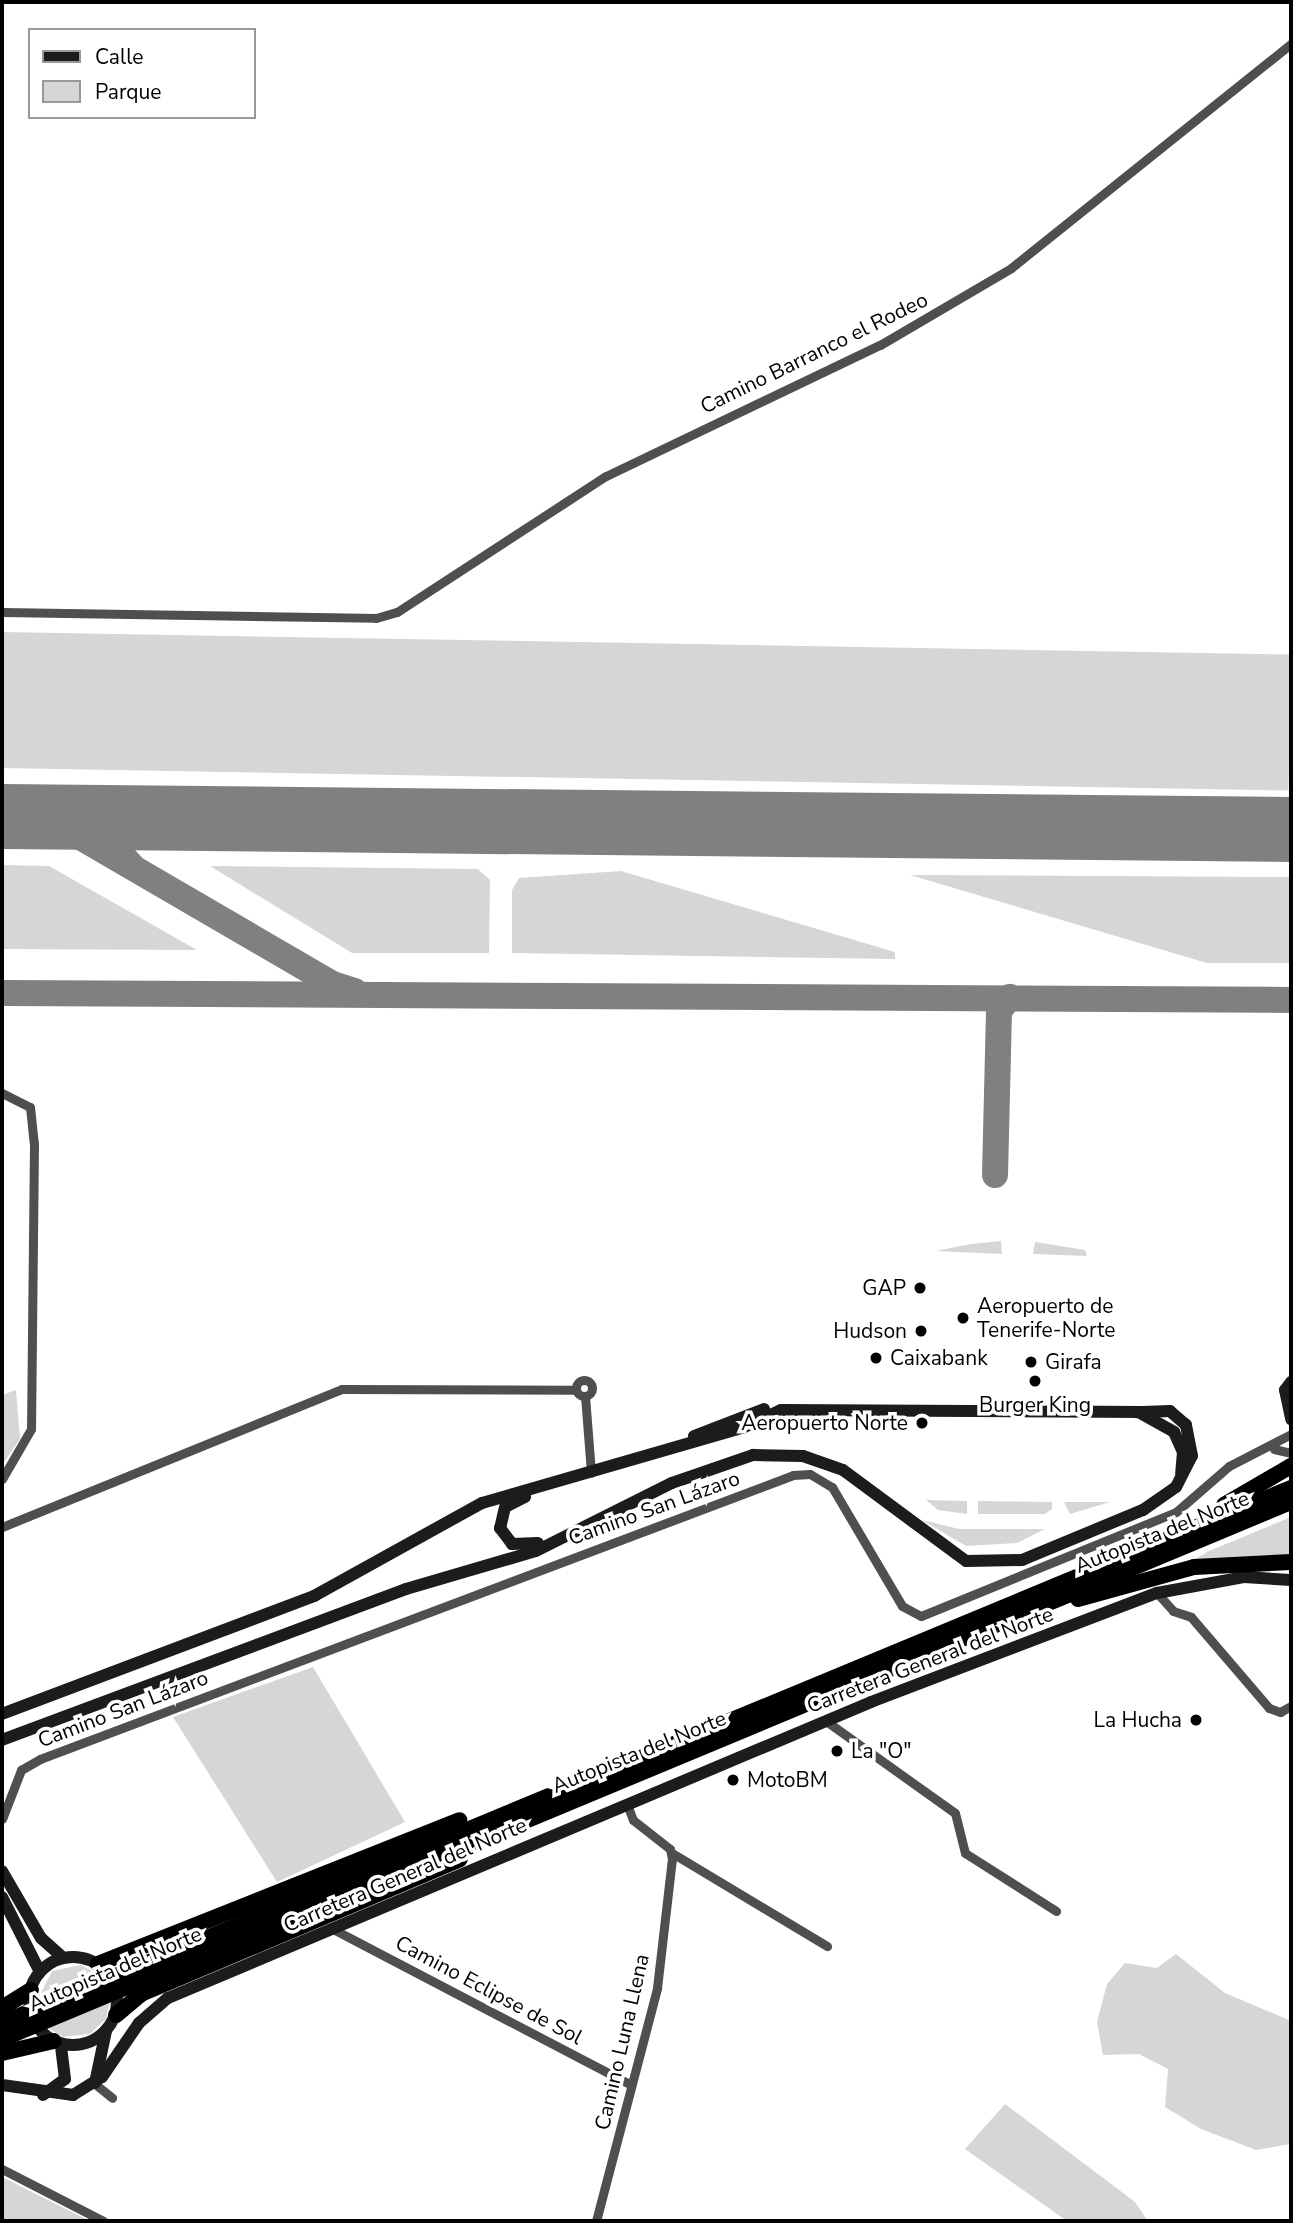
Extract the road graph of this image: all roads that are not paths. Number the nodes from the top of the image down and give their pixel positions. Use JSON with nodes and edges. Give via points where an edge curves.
{"nodes":[{"id":1,"x":1291,"y":44,"type":"edge"},
{"id":2,"x":2,"y":612,"type":"edge"},
{"id":3,"x":2,"y":1093,"type":"edge"},
{"id":4,"x":1291,"y":1382,"type":"edge"},
{"id":5,"x":575,"y":1390,"type":"junction"},
{"id":6,"x":585,"y":1396,"type":"junction"},
{"id":7,"x":819,"y":1408,"type":"junction"},
{"id":8,"x":1291,"y":1419,"type":"edge"},
{"id":9,"x":1291,"y":1434,"type":"edge"},
{"id":10,"x":673,"y":1446,"type":"junction"},
{"id":11,"x":1272,"y":1449,"type":"junction"},
{"id":12,"x":1291,"y":1453,"type":"edge"},
{"id":13,"x":1291,"y":1466,"type":"edge"},
{"id":14,"x":591,"y":1473,"type":"junction"},
{"id":15,"x":2,"y":1479,"type":"edge"},
{"id":16,"x":555,"y":1483,"type":"junction"},
{"id":17,"x":1291,"y":1488,"type":"edge"},
{"id":18,"x":1291,"y":1502,"type":"edge"},
{"id":19,"x":2,"y":1527,"type":"edge"},
{"id":20,"x":556,"y":1540,"type":"junction"},
{"id":21,"x":1158,"y":1540,"type":"junction"},
{"id":22,"x":1291,"y":1562,"type":"edge"},
{"id":23,"x":1291,"y":1580,"type":"edge"},
{"id":24,"x":1157,"y":1593,"type":"junction"},
{"id":25,"x":1041,"y":1608,"type":"junction"},
{"id":26,"x":1291,"y":1706,"type":"edge"},
{"id":27,"x":2,"y":1714,"type":"edge"},
{"id":28,"x":826,"y":1721,"type":"junction"},
{"id":29,"x":2,"y":1740,"type":"edge"},
{"id":30,"x":579,"y":1801,"type":"junction"},
{"id":31,"x":626,"y":1804,"type":"junction"},
{"id":32,"x":505,"y":1812,"type":"junction"},
{"id":33,"x":2,"y":1819,"type":"edge"},
{"id":34,"x":672,"y":1853,"type":"junction"},
{"id":35,"x":2,"y":1871,"type":"edge"},
{"id":36,"x":2,"y":1897,"type":"edge"},
{"id":37,"x":1056,"y":1911,"type":"dead end"},
{"id":38,"x":330,"y":1927,"type":"junction"},
{"id":39,"x":827,"y":1946,"type":"dead end"},
{"id":40,"x":63,"y":1958,"type":"junction"},
{"id":41,"x":103,"y":1968,"type":"junction"},
{"id":42,"x":40,"y":1972,"type":"junction"},
{"id":43,"x":30,"y":1994,"type":"junction"},
{"id":44,"x":2,"y":2008,"type":"edge"},
{"id":45,"x":117,"y":2009,"type":"junction"},
{"id":46,"x":2,"y":2023,"type":"edge"},
{"id":47,"x":106,"y":2031,"type":"junction"},
{"id":48,"x":2,"y":2039,"type":"edge"},
{"id":49,"x":54,"y":2040,"type":"junction"},
{"id":50,"x":2,"y":2053,"type":"edge"},
{"id":51,"x":95,"y":2084,"type":"junction"},
{"id":52,"x":2,"y":2085,"type":"edge"},
{"id":53,"x":631,"y":2085,"type":"junction"},
{"id":54,"x":43,"y":2095,"type":"junction"},
{"id":55,"x":111,"y":2098,"type":"dead end"},
{"id":56,"x":2,"y":2169,"type":"edge"},
{"id":57,"x":103,"y":2221,"type":"edge"},
{"id":58,"x":596,"y":2221,"type":"edge"}],
"edges":[{"from":1,"to":2,"type":"street","name":"Camino Barranco el Rodeo","via":[[1011,268],[880,345],[606,475],[397,612],[376,618]]},
{"from":3,"to":15,"type":"street","via":[[30,1107],[34,1144],[31,1429]]},
{"from":4,"to":8,"type":"main road","via":[[1285,1390]]},
{"from":5,"to":6,"type":"street"},
{"from":5,"to":6,"type":"street","via":[[579,1381],[588,1381],[592,1390]]},
{"from":5,"to":19,"type":"street","via":[[342,1389]]},
{"from":6,"to":14,"type":"street"},
{"from":7,"to":10,"type":"main road","via":[[781,1410],[742,1428]]},
{"from":7,"to":10,"type":"main road","via":[[761,1410]]},
{"from":7,"to":20,"type":"main road","via":[[1134,1412],[1162,1422],[1177,1438],[1183,1467],[1178,1484],[1151,1506],[1048,1551],[981,1564],[934,1543],[843,1470],[803,1456],[767,1454],[698,1472]]},
{"from":9,"to":11,"type":"street","name":"Camino San Lázaro"},
{"from":10,"to":14,"type":"main road"},
{"from":11,"to":12,"type":"street"},
{"from":11,"to":33,"type":"street","name":"Camino San Lázaro","via":[[1229,1466],[1177,1512],[921,1616],[902,1606],[832,1488],[810,1474],[793,1475],[40,1759],[21,1770]]},
{"from":13,"to":21,"type":"highway"},
{"from":14,"to":16,"type":"main road"},
{"from":16,"to":20,"type":"main road","via":[[508,1504],[499,1524],[516,1545]]},
{"from":16,"to":27,"type":"main road","via":[[455,1514],[294,1604]]},
{"from":17,"to":21,"type":"highway","name":"Autopista del Norte"},
{"from":18,"to":25,"type":"highway","name":"Autopista del Norte"},
{"from":20,"to":29,"type":"main road","via":[[406,1589]]},
{"from":21,"to":32,"type":"highway","name":"Autopista del Norte"},
{"from":22,"to":25,"type":"highway","via":[[1194,1567]]},
{"from":23,"to":24,"type":"main road","name":"Carretera General del Norte","via":[[1244,1577]]},
{"from":24,"to":26,"type":"street","via":[[1173,1611],[1191,1617],[1269,1708],[1280,1712]]},
{"from":24,"to":28,"type":"main road","name":"Carretera General del Norte"},
{"from":25,"to":30,"type":"highway","name":"Autopista del Norte"},
{"from":28,"to":31,"type":"main road","name":"Carretera General del Norte"},
{"from":28,"to":37,"type":"street","via":[[955,1813],[965,1853]]},
{"from":30,"to":45,"type":"highway","via":[[454,1862],[141,1994]]},
{"from":30,"to":48,"type":"highway","name":"Autopista del Norte"},
{"from":31,"to":34,"type":"street","via":[[642,1831]]},
{"from":31,"to":38,"type":"main road","name":"Carretera General del Norte"},
{"from":32,"to":41,"type":"highway","via":[[471,1816]]},
{"from":32,"to":46,"type":"highway","name":"Autopista del Norte"},
{"from":34,"to":39,"type":"street"},
{"from":34,"to":53,"type":"street","name":"Camino Luna Llena","via":[[657,1988]]},
{"from":35,"to":40,"type":"main road","via":[[41,1937]]},
{"from":36,"to":42,"type":"main road"},
{"from":38,"to":51,"type":"main road","name":"Carretera General del Norte","via":[[168,1998],[139,2023]]},
{"from":38,"to":53,"type":"street","name":"Camino Eclipse de Sol"},
{"from":40,"to":41,"type":"main road"},
{"from":40,"to":42,"type":"main road"},
{"from":41,"to":45,"type":"main road"},
{"from":42,"to":43,"type":"main road"},
{"from":43,"to":44,"type":"highway"},
{"from":43,"to":49,"type":"main road","via":[[34,2021]]},
{"from":45,"to":47,"type":"main road"},
{"from":47,"to":49,"type":"main road","via":[[88,2043]]},
{"from":47,"to":51,"type":"main road"},
{"from":49,"to":50,"type":"highway"},
{"from":49,"to":54,"type":"main road","via":[[65,2079]]},
{"from":51,"to":54,"type":"main road","via":[[73,2095]]},
{"from":51,"to":55,"type":"street"},
{"from":52,"to":54,"type":"main road"},
{"from":53,"to":58,"type":"street","name":"Camino Luna Llena"},
{"from":56,"to":57,"type":"street"}]}
